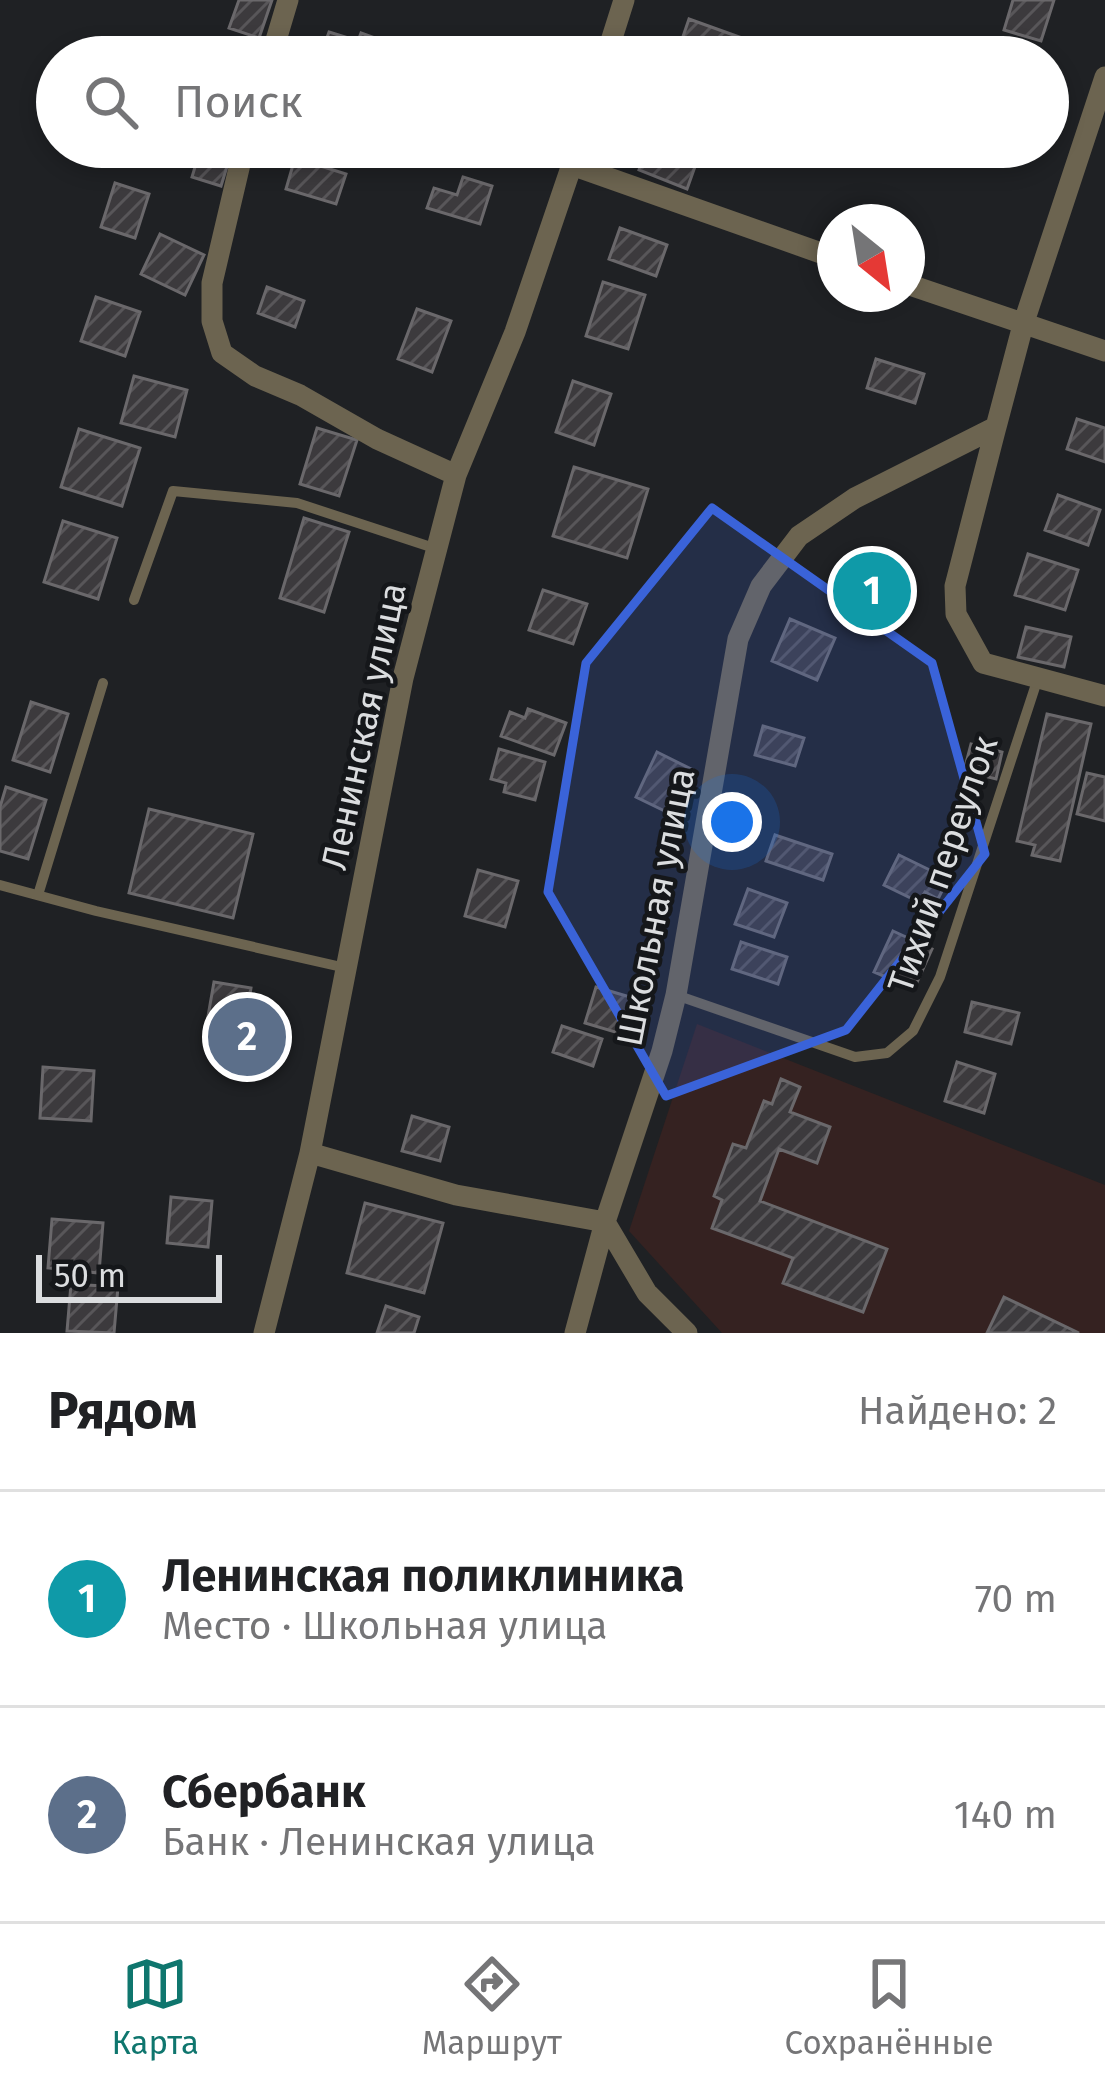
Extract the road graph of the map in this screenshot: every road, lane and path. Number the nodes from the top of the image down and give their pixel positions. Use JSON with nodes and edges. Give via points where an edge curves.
{"nodes":[{"id":1,"x":288,"y":0,"type":"edge"},
{"id":2,"x":624,"y":0,"type":"edge"},
{"id":3,"x":277,"y":36,"type":"edge"},
{"id":4,"x":613,"y":36,"type":"edge"},
{"id":5,"x":1105,"y":77,"type":"edge"},
{"id":6,"x":239,"y":168,"type":"edge"},
{"id":7,"x":571,"y":168,"type":"edge"},
{"id":8,"x":606,"y":168,"type":"edge"},
{"id":9,"x":817,"y":251,"type":"edge"},
{"id":10,"x":925,"y":290,"type":"edge"},
{"id":11,"x":1023,"y":325,"type":"junction"},
{"id":12,"x":1105,"y":351,"type":"edge"},
{"id":13,"x":996,"y":427,"type":"junction"},
{"id":14,"x":456,"y":475,"type":"junction"},
{"id":15,"x":436,"y":549,"type":"junction"},
{"id":16,"x":134,"y":600,"type":"dead end"},
{"id":17,"x":1038,"y":678,"type":"junction"},
{"id":18,"x":103,"y":683,"type":"dead end"},
{"id":19,"x":1105,"y":696,"type":"edge"},
{"id":20,"x":0,"y":885,"type":"edge"},
{"id":21,"x":38,"y":895,"type":"junction"},
{"id":22,"x":346,"y":968,"type":"junction"},
{"id":23,"x":676,"y":995,"type":"junction"},
{"id":24,"x":310,"y":1153,"type":"junction"},
{"id":25,"x":605,"y":1222,"type":"junction"},
{"id":26,"x":264,"y":1333,"type":"edge"},
{"id":27,"x":574,"y":1333,"type":"edge"},
{"id":28,"x":687,"y":1333,"type":"edge"}],
"edges":[{"from":1,"to":3,"type":"street"},
{"from":2,"to":4,"type":"street"},
{"from":5,"to":11,"type":"street"},
{"from":6,"to":14,"type":"street","via":[[212,284],[222,352]]},
{"from":7,"to":14,"type":"street","name":"Ленинская улица"},
{"from":8,"to":9,"type":"street"},
{"from":10,"to":11,"type":"street"},
{"from":11,"to":12,"type":"street"},
{"from":11,"to":13,"type":"street"},
{"from":13,"to":17,"type":"street","via":[[955,586],[956,614],[983,663]]},
{"from":13,"to":23,"type":"street","name":"Школьная улица","via":[[855,498],[799,536],[761,586],[738,639]]},
{"from":14,"to":15,"type":"street","name":"Ленинская улица"},
{"from":15,"to":16,"type":"lane","via":[[297,503],[172,490]]},
{"from":15,"to":22,"type":"street","name":"Ленинская улица"},
{"from":17,"to":19,"type":"street"},
{"from":17,"to":23,"type":"lane","name":"Тихий переулок","via":[[940,977],[913,1031],[886,1053],[855,1058]]},
{"from":18,"to":21,"type":"lane"},
{"from":20,"to":21,"type":"lane"},
{"from":21,"to":22,"type":"lane"},
{"from":22,"to":24,"type":"street","name":"Ленинская улица"},
{"from":23,"to":25,"type":"street","name":"Школьная улица"},
{"from":24,"to":25,"type":"street","via":[[456,1195]]},
{"from":24,"to":26,"type":"street","name":"Ленинская улица"},
{"from":25,"to":27,"type":"street","name":"Школьная улица"},
{"from":25,"to":28,"type":"street","via":[[647,1293]]}]}
